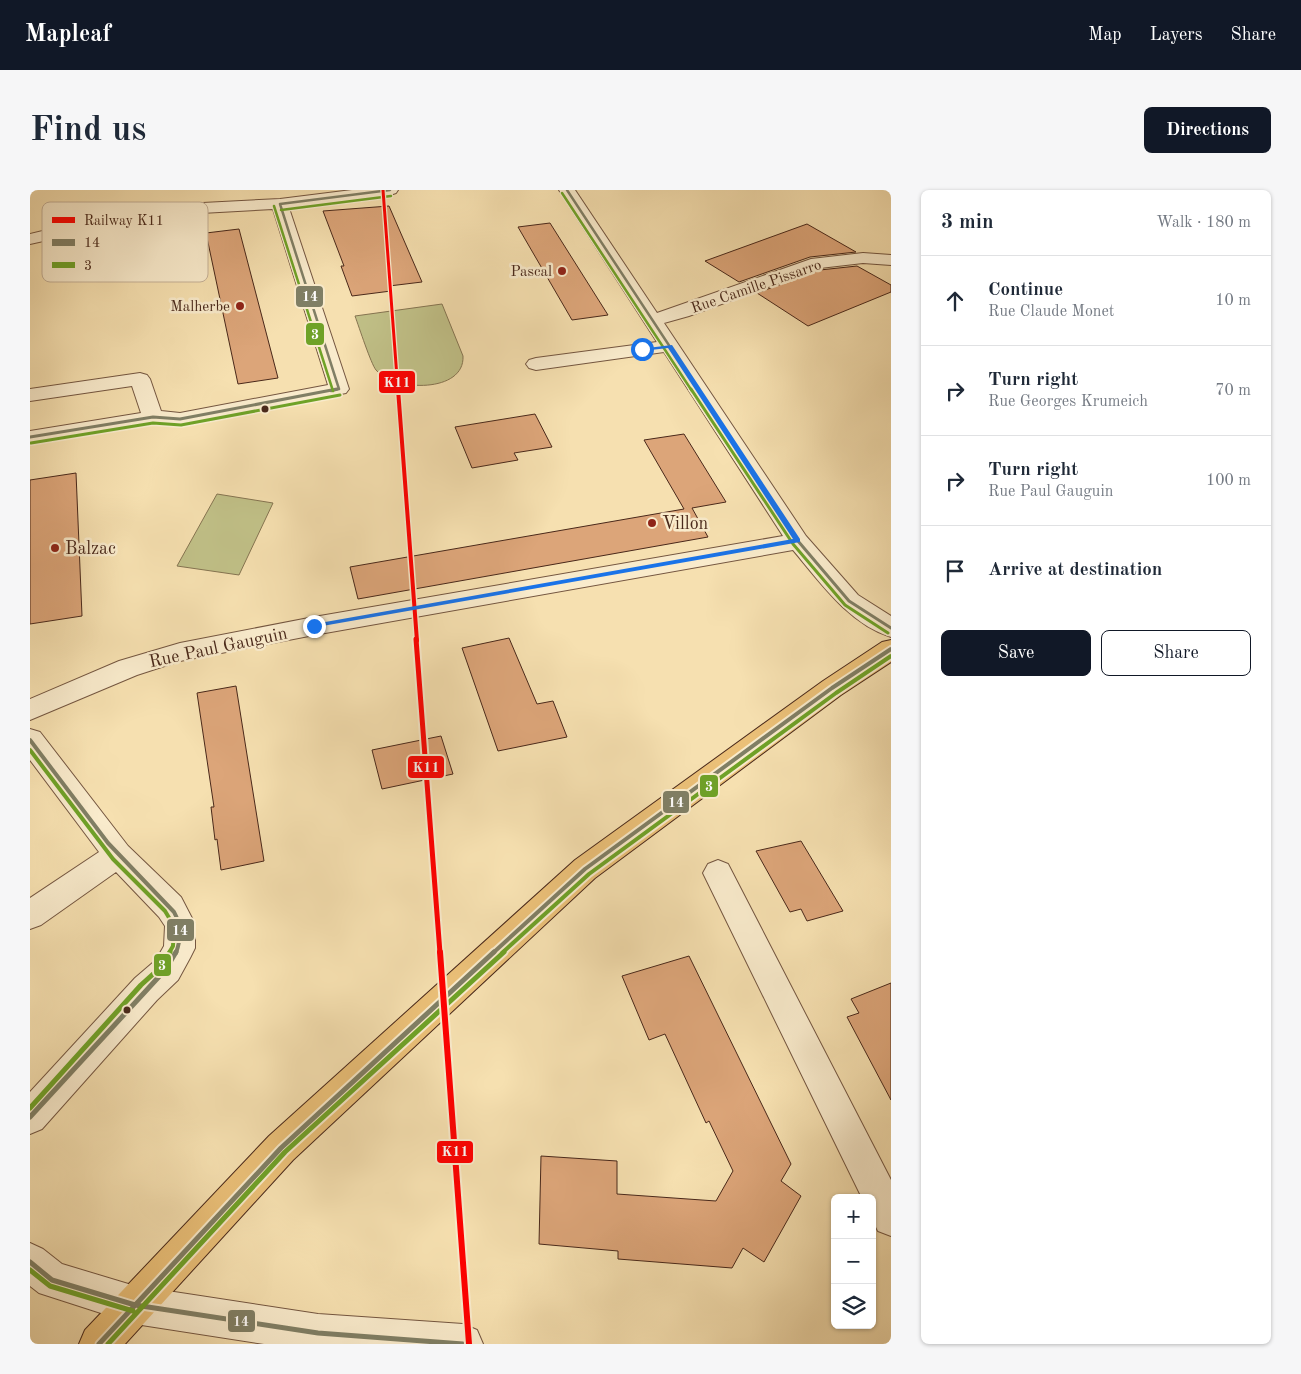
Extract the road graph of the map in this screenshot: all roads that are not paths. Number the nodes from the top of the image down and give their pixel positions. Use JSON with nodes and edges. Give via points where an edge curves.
{"nodes":[{"id":1,"x":390,"y":190,"type":"edge"},
{"id":2,"x":567,"y":190,"type":"edge"},
{"id":3,"x":280,"y":204,"type":"junction"},
{"id":4,"x":208,"y":208,"type":"edge"},
{"id":5,"x":891,"y":260,"type":"edge"},
{"id":6,"x":652,"y":320,"type":"junction"},
{"id":7,"x":670,"y":346,"type":"junction"},
{"id":8,"x":536,"y":364,"type":"dead end"},
{"id":9,"x":30,"y":395,"type":"edge"},
{"id":10,"x":153,"y":417,"type":"junction"},
{"id":11,"x":30,"y":437,"type":"edge"},
{"id":12,"x":798,"y":541,"type":"junction"},
{"id":13,"x":891,"y":628,"type":"edge"},
{"id":14,"x":891,"y":649,"type":"edge"},
{"id":15,"x":30,"y":710,"type":"edge"},
{"id":16,"x":30,"y":740,"type":"edge"},
{"id":17,"x":118,"y":856,"type":"junction"},
{"id":18,"x":718,"y":874,"type":"dead end"},
{"id":19,"x":30,"y":915,"type":"edge"},
{"id":20,"x":30,"y":1117,"type":"edge"},
{"id":21,"x":891,"y":1218,"type":"edge"},
{"id":22,"x":30,"y":1262,"type":"edge"},
{"id":23,"x":135,"y":1305,"type":"junction"},
{"id":24,"x":371,"y":1340,"type":"edge"},
{"id":25,"x":100,"y":1344,"type":"edge"},
{"id":26,"x":463,"y":1344,"type":"edge"}],
"edges":[{"from":1,"to":3,"type":"street"},
{"from":2,"to":6,"type":"street"},
{"from":3,"to":4,"type":"street"},
{"from":3,"to":10,"type":"street","via":[[339,390],[180,419]]},
{"from":5,"to":6,"type":"street","name":"Rue Camille Pissarro","via":[[862,258],[817,263]]},
{"from":6,"to":7,"type":"street"},
{"from":7,"to":8,"type":"street"},
{"from":7,"to":12,"type":"street"},
{"from":9,"to":10,"type":"street","via":[[140,379]]},
{"from":10,"to":11,"type":"street"},
{"from":12,"to":13,"type":"street","via":[[849,601]]},
{"from":12,"to":15,"type":"street","name":"Rue Paul Gauguin","via":[[180,652],[128,668]]},
{"from":14,"to":23,"type":"main road","via":[[832,688],[585,869],[281,1148]]},
{"from":16,"to":17,"type":"street"},
{"from":17,"to":19,"type":"street"},
{"from":17,"to":20,"type":"street","via":[[170,907],[180,924],[179,948],[167,970]]},
{"from":18,"to":21,"type":"street"},
{"from":22,"to":23,"type":"street","via":[[52,1280]]},
{"from":23,"to":24,"type":"street"},
{"from":23,"to":25,"type":"main road"},
{"from":24,"to":26,"type":"street"}]}
